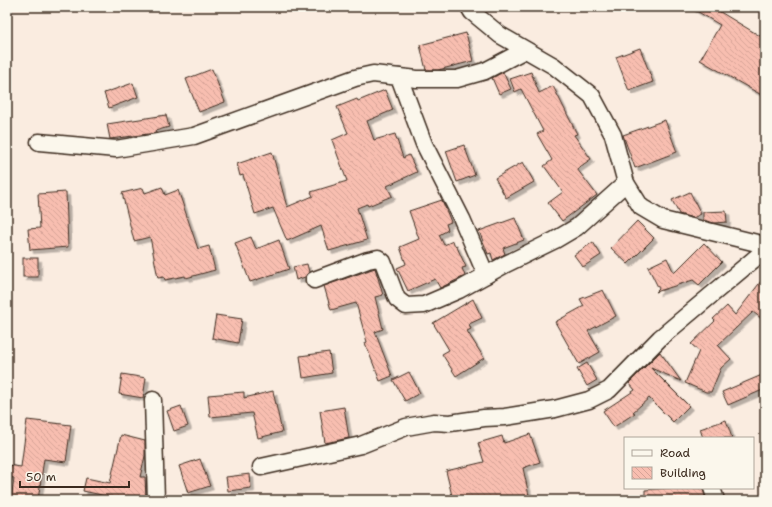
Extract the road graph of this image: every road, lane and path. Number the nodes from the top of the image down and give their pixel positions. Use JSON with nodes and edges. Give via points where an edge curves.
{"nodes":[{"id":1,"x":469,"y":7,"type":"edge"},
{"id":2,"x":525,"y":50,"type":"junction"},
{"id":3,"x":399,"y":77,"type":"junction"},
{"id":4,"x":39,"y":142,"type":"dead end"},
{"id":5,"x":626,"y":183,"type":"junction"},
{"id":6,"x":765,"y":245,"type":"edge"},
{"id":7,"x":765,"y":250,"type":"edge"},
{"id":8,"x":486,"y":275,"type":"junction"},
{"id":9,"x":314,"y":280,"type":"dead end"},
{"id":10,"x":153,"y":400,"type":"dead end"},
{"id":11,"x":261,"y":467,"type":"dead end"},
{"id":12,"x":712,"y":489,"type":"edge"},
{"id":13,"x":156,"y":500,"type":"edge"},
{"id":14,"x":716,"y":500,"type":"edge"}],
"edges":[{"from":1,"to":2,"type":"street","via":[[500,35]]},
{"from":2,"to":3,"type":"street","via":[[485,71],[457,79],[417,80]]},
{"from":2,"to":5,"type":"street","via":[[554,66],[592,96],[613,135]]},
{"from":3,"to":4,"type":"street","via":[[372,74],[355,78],[194,136],[116,149]]},
{"from":3,"to":8,"type":"street","via":[[424,144],[462,219]]},
{"from":5,"to":6,"type":"street","via":[[641,207],[663,220]]},
{"from":5,"to":8,"type":"street","via":[[577,227]]},
{"from":7,"to":11,"type":"street","via":[[660,338],[609,390],[589,400],[555,409],[505,417],[450,423],[434,422],[406,427],[361,445]]},
{"from":8,"to":9,"type":"street","via":[[460,290],[424,305],[406,306],[397,299],[384,262],[378,258]]},
{"from":10,"to":13,"type":"street"},
{"from":12,"to":14,"type":"street"}]}
